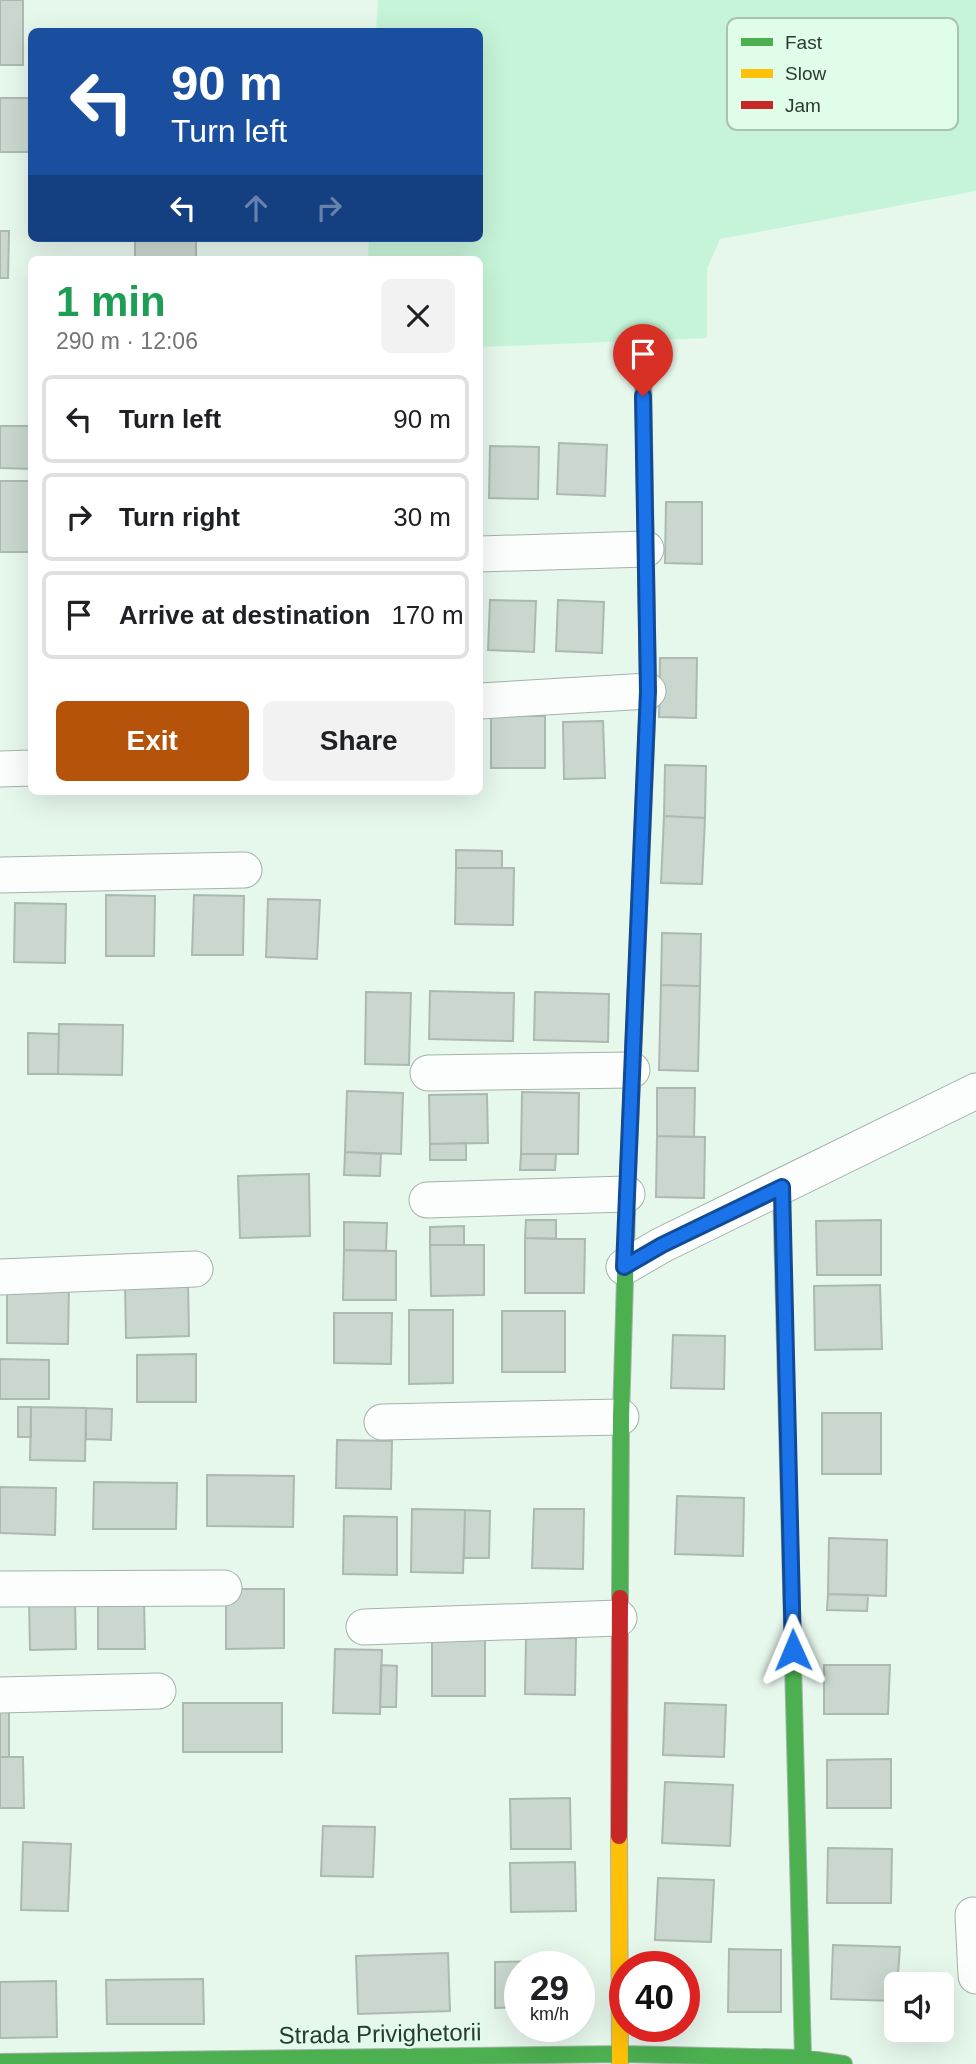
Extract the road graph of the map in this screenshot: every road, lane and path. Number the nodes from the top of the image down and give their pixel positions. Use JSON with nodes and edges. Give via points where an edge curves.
{"nodes":[{"id":1,"x":643,"y":370,"type":"dead end"},
{"id":2,"x":646,"y":549,"type":"junction"},
{"id":3,"x":483,"y":554,"type":"edge"},
{"id":4,"x":648,"y":691,"type":"junction"},
{"id":5,"x":483,"y":701,"type":"edge"},
{"id":6,"x":28,"y":768,"type":"edge"},
{"id":7,"x":0,"y":769,"type":"edge"},
{"id":8,"x":244,"y":870,"type":"dead end"},
{"id":9,"x":0,"y":875,"type":"edge"},
{"id":10,"x":632,"y":1070,"type":"junction"},
{"id":11,"x":428,"y":1073,"type":"dead end"},
{"id":12,"x":976,"y":1091,"type":"edge"},
{"id":13,"x":782,"y":1187,"type":"junction"},
{"id":14,"x":626,"y":1194,"type":"junction"},
{"id":15,"x":427,"y":1200,"type":"dead end"},
{"id":16,"x":624,"y":1267,"type":"junction"},
{"id":17,"x":195,"y":1269,"type":"dead end"},
{"id":18,"x":0,"y":1277,"type":"edge"},
{"id":19,"x":621,"y":1417,"type":"junction"},
{"id":20,"x":382,"y":1422,"type":"dead end"},
{"id":21,"x":223,"y":1588,"type":"dead end"},
{"id":22,"x":0,"y":1589,"type":"edge"},
{"id":23,"x":619,"y":1618,"type":"junction"},
{"id":24,"x":364,"y":1627,"type":"dead end"},
{"id":25,"x":158,"y":1691,"type":"dead end"},
{"id":26,"x":0,"y":1695,"type":"edge"},
{"id":27,"x":973,"y":1915,"type":"dead end"},
{"id":28,"x":976,"y":1976,"type":"edge"},
{"id":29,"x":803,"y":2058,"type":"junction"},
{"id":30,"x":621,"y":2059,"type":"edge"},
{"id":31,"x":269,"y":2061,"type":"edge"},
{"id":32,"x":0,"y":2062,"type":"edge"},
{"id":33,"x":845,"y":2064,"type":"edge"}],
"edges":[{"from":1,"to":2,"type":"street"},
{"from":2,"to":3,"type":"street"},
{"from":2,"to":4,"type":"street"},
{"from":4,"to":5,"type":"street"},
{"from":4,"to":10,"type":"street"},
{"from":6,"to":7,"type":"street"},
{"from":8,"to":9,"type":"street"},
{"from":10,"to":11,"type":"street"},
{"from":10,"to":14,"type":"street"},
{"from":12,"to":13,"type":"street"},
{"from":13,"to":16,"type":"street"},
{"from":13,"to":29,"type":"street"},
{"from":14,"to":15,"type":"street"},
{"from":14,"to":16,"type":"street"},
{"from":16,"to":19,"type":"street"},
{"from":17,"to":18,"type":"street"},
{"from":19,"to":20,"type":"street"},
{"from":19,"to":23,"type":"street"},
{"from":21,"to":22,"type":"street"},
{"from":23,"to":24,"type":"street"},
{"from":23,"to":30,"type":"street"},
{"from":25,"to":26,"type":"street"},
{"from":27,"to":28,"type":"street"},
{"from":29,"to":30,"type":"street","name":"Strada Privighetorii"},
{"from":29,"to":33,"type":"street","name":"Strada Privighetorii"},
{"from":30,"to":31,"type":"street","name":"Strada Privighetorii"},
{"from":31,"to":32,"type":"street","name":"Strada Privighetorii"}]}
